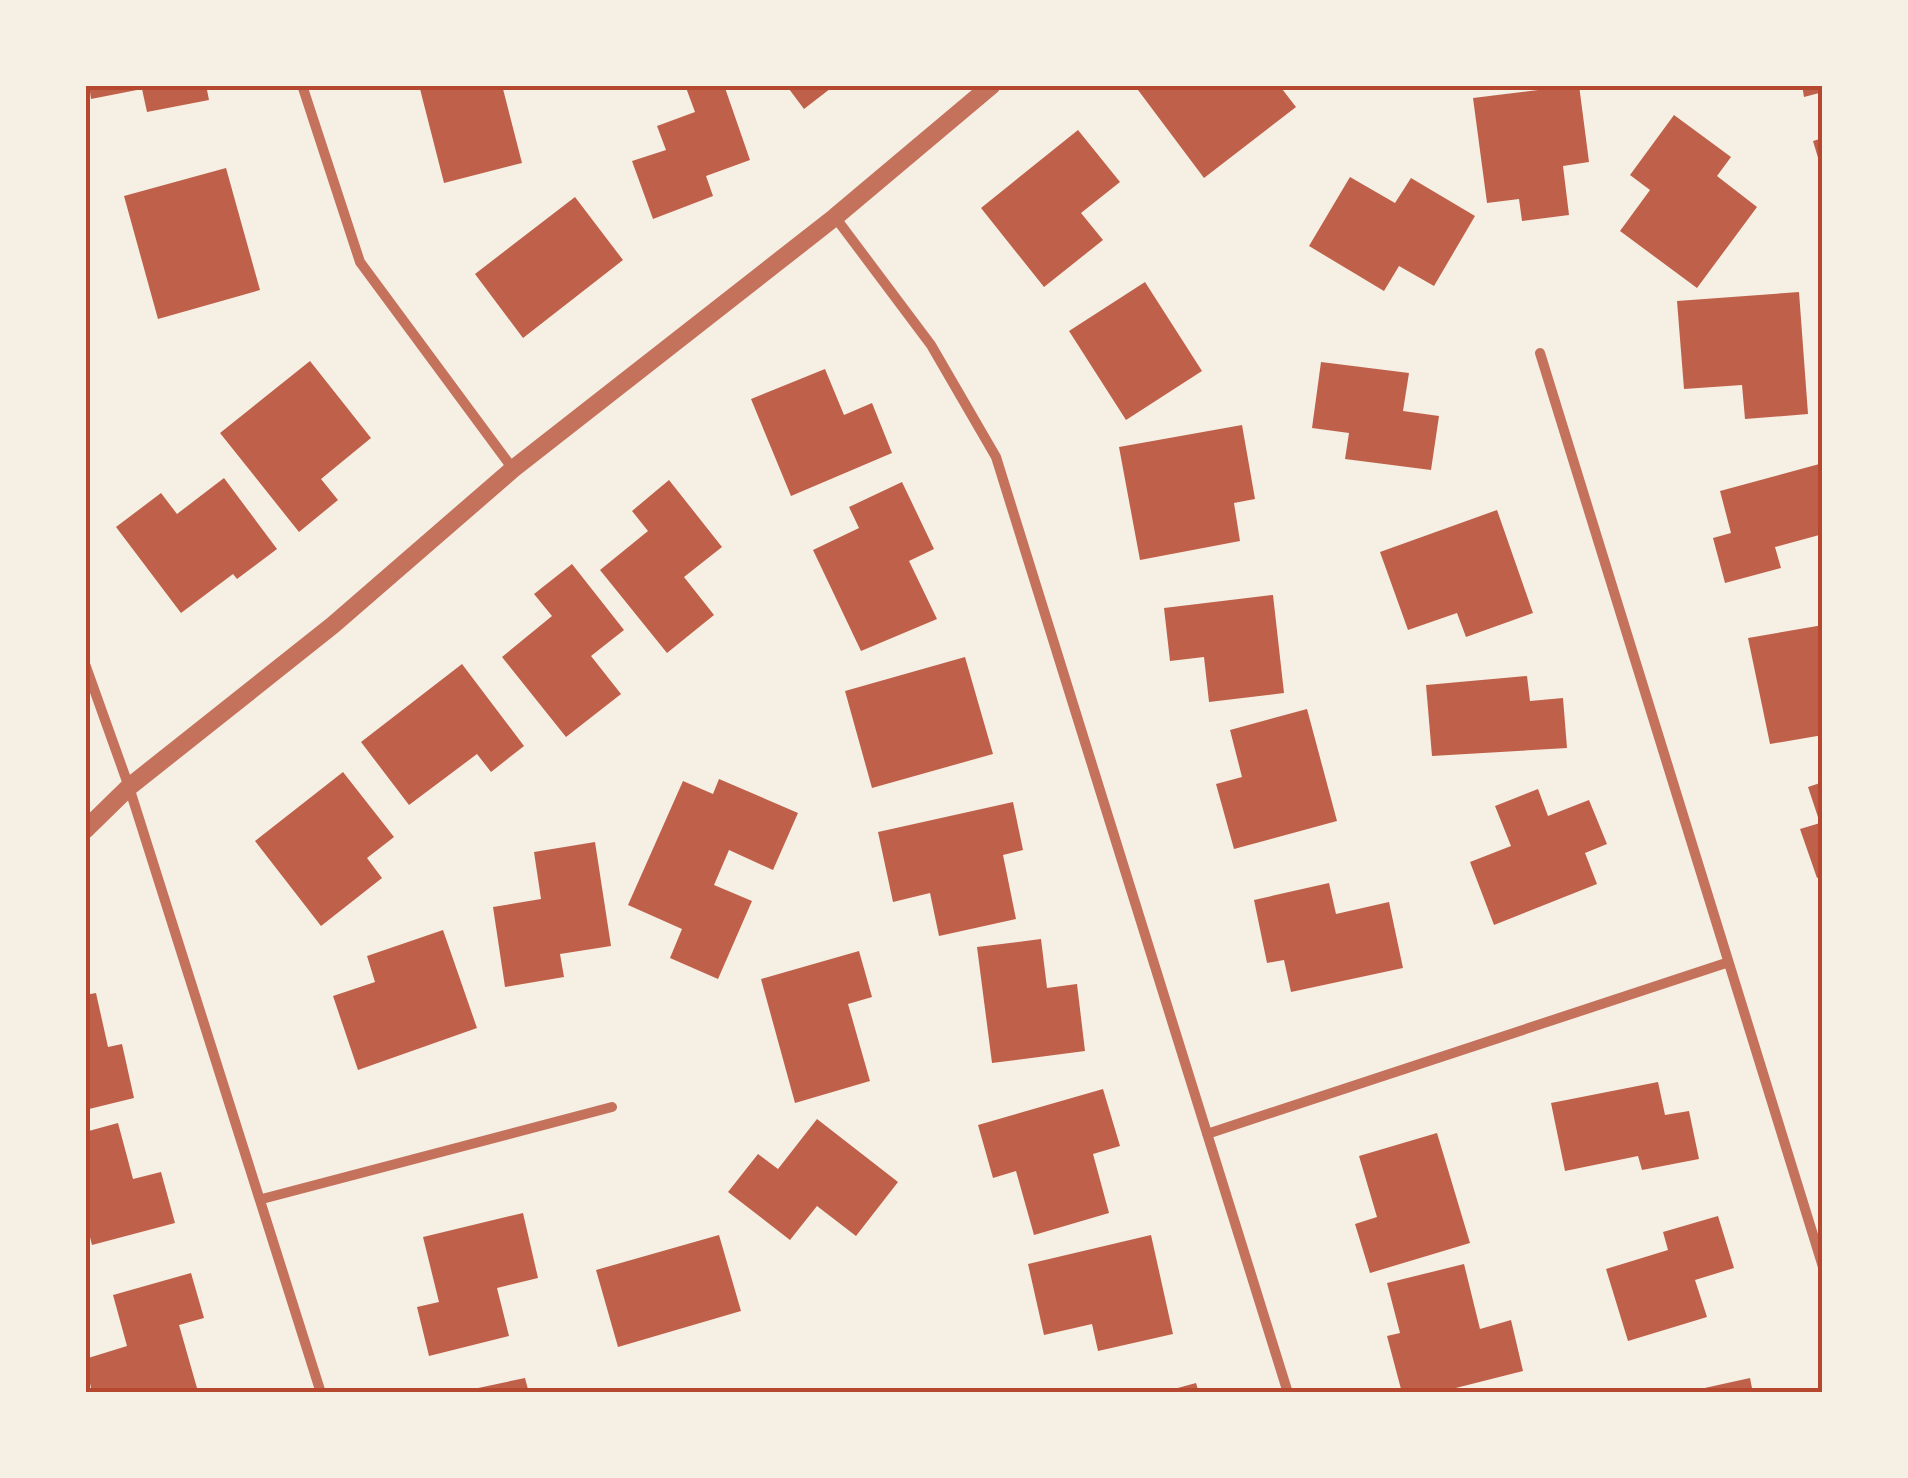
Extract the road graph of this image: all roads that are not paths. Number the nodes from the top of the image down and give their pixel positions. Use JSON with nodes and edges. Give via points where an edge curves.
{"nodes":[{"id":1,"x":302,"y":85,"type":"edge"},
{"id":2,"x":992,"y":85,"type":"edge"},
{"id":3,"x":835,"y":217,"type":"junction"},
{"id":4,"x":1540,"y":353,"type":"dead end"},
{"id":5,"x":513,"y":469,"type":"junction"},
{"id":6,"x":85,"y":664,"type":"edge"},
{"id":7,"x":129,"y":787,"type":"junction"},
{"id":8,"x":85,"y":830,"type":"edge"},
{"id":9,"x":1726,"y":963,"type":"junction"},
{"id":10,"x":612,"y":1107,"type":"dead end"},
{"id":11,"x":1207,"y":1134,"type":"junction"},
{"id":12,"x":262,"y":1199,"type":"junction"},
{"id":13,"x":1823,"y":1267,"type":"edge"},
{"id":14,"x":322,"y":1393,"type":"edge"},
{"id":15,"x":1288,"y":1393,"type":"edge"}],
"edges":[{"from":1,"to":5,"type":"street","via":[[360,262]]},
{"from":2,"to":3,"type":"street"},
{"from":3,"to":5,"type":"street"},
{"from":3,"to":11,"type":"street","via":[[931,344],[996,456]]},
{"from":4,"to":9,"type":"street"},
{"from":5,"to":7,"type":"street","via":[[334,625]]},
{"from":6,"to":7,"type":"street"},
{"from":7,"to":8,"type":"street"},
{"from":7,"to":12,"type":"street"},
{"from":9,"to":11,"type":"street"},
{"from":9,"to":13,"type":"street"},
{"from":10,"to":12,"type":"street"},
{"from":11,"to":15,"type":"street"},
{"from":12,"to":14,"type":"street"}]}
